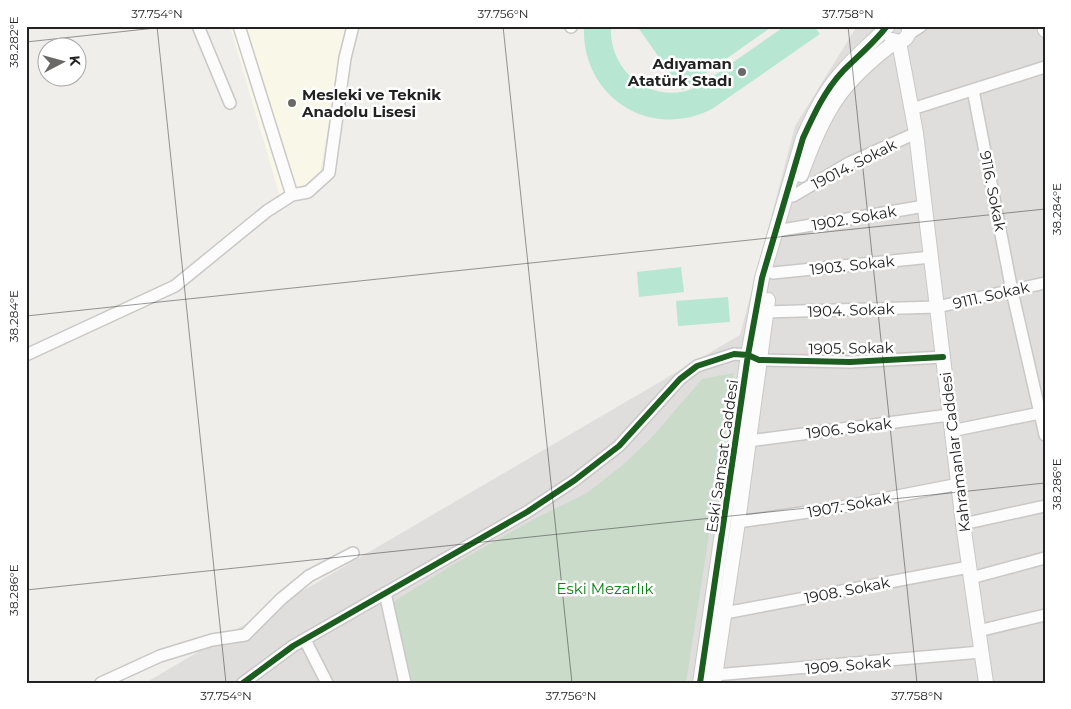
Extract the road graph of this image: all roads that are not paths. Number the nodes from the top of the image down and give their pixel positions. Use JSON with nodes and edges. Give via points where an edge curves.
{"nodes":[{"id":1,"x":198,"y":26,"type":"edge"},
{"id":2,"x":240,"y":26,"type":"edge"},
{"id":3,"x":353,"y":26,"type":"edge"},
{"id":4,"x":921,"y":26,"type":"edge"},
{"id":5,"x":1044,"y":26,"type":"edge"},
{"id":6,"x":887,"y":27,"type":"edge"},
{"id":7,"x":1045,"y":30,"type":"edge"},
{"id":8,"x":903,"y":36,"type":"edge"},
{"id":9,"x":1045,"y":67,"type":"edge"},
{"id":10,"x":973,"y":90,"type":"junction"},
{"id":11,"x":230,"y":103,"type":"dead end"},
{"id":12,"x":912,"y":109,"type":"junction"},
{"id":13,"x":916,"y":133,"type":"junction"},
{"id":14,"x":292,"y":196,"type":"junction"},
{"id":15,"x":793,"y":196,"type":"junction"},
{"id":16,"x":925,"y":206,"type":"junction"},
{"id":17,"x":782,"y":230,"type":"junction"},
{"id":18,"x":931,"y":257,"type":"junction"},
{"id":19,"x":773,"y":273,"type":"junction"},
{"id":20,"x":1045,"y":283,"type":"edge"},
{"id":21,"x":1012,"y":291,"type":"junction"},
{"id":22,"x":937,"y":307,"type":"junction"},
{"id":23,"x":766,"y":312,"type":"junction"},
{"id":24,"x":26,"y":355,"type":"edge"},
{"id":25,"x":943,"y":357,"type":"junction"},
{"id":26,"x":754,"y":358,"type":"junction"},
{"id":27,"x":1040,"y":413,"type":"junction"},
{"id":28,"x":949,"y":415,"type":"junction"},
{"id":29,"x":951,"y":431,"type":"junction"},
{"id":30,"x":1045,"y":435,"type":"edge"},
{"id":31,"x":749,"y":441,"type":"junction"},
{"id":32,"x":958,"y":484,"type":"junction"},
{"id":33,"x":1045,"y":506,"type":"edge"},
{"id":34,"x":738,"y":522,"type":"junction"},
{"id":35,"x":963,"y":524,"type":"junction"},
{"id":36,"x":353,"y":553,"type":"dead end"},
{"id":37,"x":1045,"y":558,"type":"edge"},
{"id":38,"x":970,"y":573,"type":"junction"},
{"id":39,"x":385,"y":593,"type":"junction"},
{"id":40,"x":725,"y":614,"type":"junction"},
{"id":41,"x":1045,"y":615,"type":"edge"},
{"id":42,"x":978,"y":631,"type":"junction"},
{"id":43,"x":305,"y":640,"type":"junction"},
{"id":44,"x":981,"y":652,"type":"junction"},
{"id":45,"x":714,"y":679,"type":"edge"},
{"id":46,"x":101,"y":683,"type":"edge"},
{"id":47,"x":243,"y":683,"type":"edge"},
{"id":48,"x":327,"y":683,"type":"edge"},
{"id":49,"x":405,"y":683,"type":"edge"},
{"id":50,"x":700,"y":683,"type":"edge"},
{"id":51,"x":986,"y":683,"type":"edge"}],
"edges":[{"from":1,"to":11,"type":"street"},
{"from":2,"to":14,"type":"street"},
{"from":3,"to":14,"type":"street","via":[[329,173],[308,192]]},
{"from":4,"to":8,"type":"street"},
{"from":5,"to":7,"type":"street"},
{"from":6,"to":8,"type":"street","name":"Kahramanlar Caddesi","via":[[888,35]]},
{"from":6,"to":26,"type":"street","name":"Eski Samsat Caddesi","via":[[826,92],[803,138],[762,278]]},
{"from":8,"to":12,"type":"street","name":"Kahramanlar Caddesi"},
{"from":8,"to":15,"type":"street","name":"Eski Samsat Caddesi","via":[[855,74],[836,98],[813,141]]},
{"from":9,"to":10,"type":"street"},
{"from":10,"to":12,"type":"street"},
{"from":10,"to":21,"type":"street","name":"9116. Sokak"},
{"from":12,"to":13,"type":"street","name":"Kahramanlar Caddesi"},
{"from":13,"to":15,"type":"street","name":"19014. Sokak","via":[[849,163]]},
{"from":13,"to":16,"type":"street","name":"Kahramanlar Caddesi"},
{"from":14,"to":24,"type":"street","via":[[267,211],[175,286]]},
{"from":15,"to":17,"type":"street","name":"Eski Samsat Caddesi"},
{"from":16,"to":17,"type":"street","name":"1902. Sokak"},
{"from":16,"to":18,"type":"street","name":"Kahramanlar Caddesi"},
{"from":17,"to":19,"type":"street","name":"Eski Samsat Caddesi"},
{"from":18,"to":19,"type":"street","name":"1903. Sokak"},
{"from":18,"to":22,"type":"street","name":"Kahramanlar Caddesi"},
{"from":19,"to":23,"type":"street","name":"Eski Samsat Caddesi"},
{"from":20,"to":21,"type":"street","name":"9111. Sokak"},
{"from":21,"to":22,"type":"street","name":"9111. Sokak"},
{"from":21,"to":27,"type":"street","name":"9116. Sokak"},
{"from":22,"to":23,"type":"street","name":"1904. Sokak"},
{"from":22,"to":25,"type":"street","name":"Kahramanlar Caddesi"},
{"from":23,"to":26,"type":"street","name":"Eski Samsat Caddesi"},
{"from":25,"to":26,"type":"street","name":"1905. Sokak","via":[[850,362]]},
{"from":25,"to":28,"type":"street","name":"Kahramanlar Caddesi"},
{"from":26,"to":31,"type":"street","name":"Eski Samsat Caddesi"},
{"from":26,"to":39,"type":"street","name":"1905. Sokak","via":[[734,354],[697,366],[680,379],[618,446],[575,480],[527,512]]},
{"from":26,"to":50,"type":"street","name":"Eski Samsat Caddesi"},
{"from":27,"to":29,"type":"street"},
{"from":27,"to":30,"type":"street","name":"9116. Sokak"},
{"from":28,"to":29,"type":"street","name":"Kahramanlar Caddesi"},
{"from":28,"to":31,"type":"street","name":"1906. Sokak"},
{"from":29,"to":32,"type":"street","name":"Kahramanlar Caddesi"},
{"from":31,"to":34,"type":"street","name":"Eski Samsat Caddesi"},
{"from":32,"to":34,"type":"street","name":"1907. Sokak","via":[[836,508]]},
{"from":32,"to":35,"type":"street","name":"Kahramanlar Caddesi"},
{"from":33,"to":35,"type":"street"},
{"from":34,"to":40,"type":"street","name":"Eski Samsat Caddesi"},
{"from":35,"to":38,"type":"street","name":"Kahramanlar Caddesi"},
{"from":36,"to":46,"type":"street","via":[[309,576],[245,635],[212,640],[160,656]]},
{"from":37,"to":38,"type":"street","name":"1908. Sokak"},
{"from":38,"to":40,"type":"street","name":"1908. Sokak"},
{"from":38,"to":42,"type":"street","name":"Kahramanlar Caddesi"},
{"from":39,"to":43,"type":"street","name":"1905. Sokak"},
{"from":39,"to":49,"type":"street"},
{"from":40,"to":45,"type":"street","name":"Eski Samsat Caddesi"},
{"from":41,"to":42,"type":"street"},
{"from":42,"to":44,"type":"street","name":"Kahramanlar Caddesi"},
{"from":43,"to":47,"type":"street","name":"1905. Sokak"},
{"from":43,"to":48,"type":"street"},
{"from":44,"to":45,"type":"street","name":"1909. Sokak"},
{"from":44,"to":51,"type":"street","name":"Kahramanlar Caddesi"}]}
